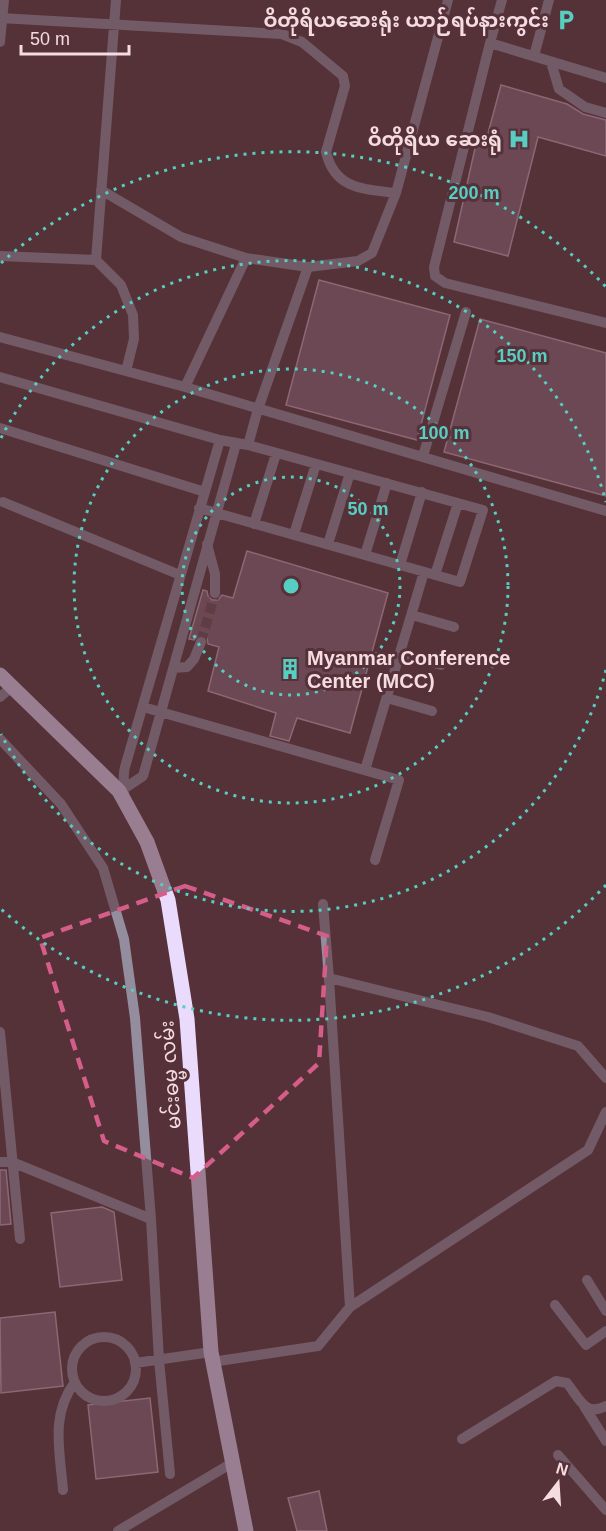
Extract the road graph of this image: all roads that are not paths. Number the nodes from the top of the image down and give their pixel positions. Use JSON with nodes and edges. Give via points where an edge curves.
{"nodes":[{"id":1,"x":4,"y":0,"type":"edge"},
{"id":2,"x":116,"y":0,"type":"edge"},
{"id":3,"x":448,"y":0,"type":"edge"},
{"id":4,"x":502,"y":0,"type":"edge"},
{"id":5,"x":549,"y":0,"type":"edge"},
{"id":6,"x":1,"y":18,"type":"edge"},
{"id":7,"x":114,"y":25,"type":"junction"},
{"id":8,"x":0,"y":42,"type":"edge"},
{"id":9,"x":490,"y":44,"type":"junction"},
{"id":10,"x":534,"y":56,"type":"junction"},
{"id":11,"x":551,"y":62,"type":"junction"},
{"id":12,"x":606,"y":78,"type":"edge"},
{"id":13,"x":606,"y":113,"type":"edge"},
{"id":14,"x":101,"y":190,"type":"junction"},
{"id":15,"x":396,"y":193,"type":"junction"},
{"id":16,"x":0,"y":256,"type":"edge"},
{"id":17,"x":246,"y":258,"type":"junction"},
{"id":18,"x":96,"y":260,"type":"junction"},
{"id":19,"x":308,"y":267,"type":"junction"},
{"id":20,"x":466,"y":312,"type":"dead end"},
{"id":21,"x":606,"y":323,"type":"edge"},
{"id":22,"x":0,"y":337,"type":"edge"},
{"id":23,"x":126,"y":371,"type":"junction"},
{"id":24,"x":0,"y":377,"type":"edge"},
{"id":25,"x":185,"y":387,"type":"junction"},
{"id":26,"x":258,"y":409,"type":"junction"},
{"id":27,"x":0,"y":428,"type":"edge"},
{"id":28,"x":220,"y":440,"type":"junction"},
{"id":29,"x":236,"y":444,"type":"junction"},
{"id":30,"x":248,"y":445,"type":"junction"},
{"id":31,"x":276,"y":454,"type":"junction"},
{"id":32,"x":423,"y":456,"type":"junction"},
{"id":33,"x":316,"y":464,"type":"junction"},
{"id":34,"x":350,"y":473,"type":"junction"},
{"id":35,"x":387,"y":483,"type":"junction"},
{"id":36,"x":204,"y":492,"type":"junction"},
{"id":37,"x":422,"y":492,"type":"junction"},
{"id":38,"x":3,"y":502,"type":"dead end"},
{"id":39,"x":458,"y":503,"type":"junction"},
{"id":40,"x":199,"y":508,"type":"junction"},
{"id":41,"x":606,"y":511,"type":"edge"},
{"id":42,"x":216,"y":514,"type":"junction"},
{"id":43,"x":254,"y":524,"type":"junction"},
{"id":44,"x":294,"y":534,"type":"junction"},
{"id":45,"x":207,"y":544,"type":"junction"},
{"id":46,"x":328,"y":544,"type":"junction"},
{"id":47,"x":365,"y":555,"type":"junction"},
{"id":48,"x":400,"y":565,"type":"junction"},
{"id":49,"x":430,"y":574,"type":"junction"},
{"id":50,"x":180,"y":575,"type":"junction"},
{"id":51,"x":215,"y":593,"type":"tunnel mouth"},
{"id":52,"x":171,"y":607,"type":"junction"},
{"id":53,"x":188,"y":613,"type":"junction"},
{"id":54,"x":412,"y":615,"type":"junction"},
{"id":55,"x":454,"y":627,"type":"dead end"},
{"id":56,"x":201,"y":642,"type":"tunnel mouth"},
{"id":57,"x":400,"y":654,"type":"junction"},
{"id":58,"x":441,"y":665,"type":"dead end"},
{"id":59,"x":174,"y":668,"type":"junction"},
{"id":60,"x":0,"y":675,"type":"edge"},
{"id":61,"x":13,"y":686,"type":"junction"},
{"id":62,"x":0,"y":698,"type":"edge"},
{"id":63,"x":387,"y":698,"type":"junction"},
{"id":64,"x":143,"y":707,"type":"junction"},
{"id":65,"x":432,"y":711,"type":"dead end"},
{"id":66,"x":160,"y":713,"type":"junction"},
{"id":67,"x":0,"y":739,"type":"edge"},
{"id":68,"x":365,"y":770,"type":"junction"},
{"id":69,"x":125,"y":795,"type":"junction"},
{"id":70,"x":375,"y":860,"type":"dead end"},
{"id":71,"x":323,"y":904,"type":"dead end"},
{"id":72,"x":329,"y":978,"type":"junction"},
{"id":73,"x":0,"y":1032,"type":"edge"},
{"id":74,"x":606,"y":1078,"type":"edge"},
{"id":75,"x":606,"y":1112,"type":"edge"},
{"id":76,"x":0,"y":1161,"type":"edge"},
{"id":77,"x":12,"y":1162,"type":"junction"},
{"id":78,"x":151,"y":1219,"type":"junction"},
{"id":79,"x":20,"y":1239,"type":"dead end"},
{"id":80,"x":587,"y":1280,"type":"dead end"},
{"id":81,"x":555,"y":1305,"type":"dead end"},
{"id":82,"x":350,"y":1307,"type":"junction"},
{"id":83,"x":606,"y":1311,"type":"edge"},
{"id":84,"x":606,"y":1331,"type":"edge"},
{"id":85,"x":211,"y":1357,"type":"junction"},
{"id":86,"x":159,"y":1360,"type":"junction"},
{"id":87,"x":135,"y":1364,"type":"junction"},
{"id":88,"x":75,"y":1382,"type":"junction"},
{"id":89,"x":583,"y":1406,"type":"junction"},
{"id":90,"x":606,"y":1406,"type":"edge"},
{"id":91,"x":462,"y":1439,"type":"dead end"},
{"id":92,"x":606,"y":1441,"type":"edge"},
{"id":93,"x":558,"y":1455,"type":"dead end"},
{"id":94,"x":232,"y":1463,"type":"junction"},
{"id":95,"x":170,"y":1474,"type":"dead end"},
{"id":96,"x":63,"y":1490,"type":"dead end"},
{"id":97,"x":606,"y":1510,"type":"edge"},
{"id":98,"x":118,"y":1531,"type":"edge"},
{"id":99,"x":246,"y":1531,"type":"edge"}],
"edges":[{"from":1,"to":6,"type":"street"},
{"from":2,"to":7,"type":"street"},
{"from":3,"to":15,"type":"street"},
{"from":4,"to":9,"type":"street"},
{"from":5,"to":10,"type":"street"},
{"from":6,"to":7,"type":"street"},
{"from":6,"to":8,"type":"street"},
{"from":7,"to":14,"type":"street"},
{"from":7,"to":15,"type":"street","via":[[282,34],[302,42],[343,76],[345,86],[326,152],[328,160],[344,183],[354,188]]},
{"from":9,"to":10,"type":"street"},
{"from":9,"to":21,"type":"street","via":[[434,267],[435,276],[445,283]]},
{"from":10,"to":11,"type":"street"},
{"from":11,"to":12,"type":"street"},
{"from":11,"to":13,"type":"street","via":[[559,88],[585,107]]},
{"from":14,"to":17,"type":"street","via":[[181,237]]},
{"from":14,"to":18,"type":"street"},
{"from":15,"to":19,"type":"street","via":[[372,253],[358,261]]},
{"from":16,"to":18,"type":"street"},
{"from":17,"to":19,"type":"street"},
{"from":17,"to":25,"type":"street"},
{"from":18,"to":23,"type":"street","via":[[121,285],[133,315],[134,339]]},
{"from":19,"to":26,"type":"street"},
{"from":20,"to":32,"type":"street"},
{"from":22,"to":23,"type":"street"},
{"from":23,"to":25,"type":"street"},
{"from":24,"to":28,"type":"street"},
{"from":25,"to":26,"type":"street"},
{"from":26,"to":30,"type":"street"},
{"from":26,"to":32,"type":"street"},
{"from":27,"to":36,"type":"street"},
{"from":28,"to":29,"type":"street"},
{"from":28,"to":36,"type":"street"},
{"from":29,"to":30,"type":"street"},
{"from":29,"to":42,"type":"street"},
{"from":30,"to":31,"type":"street"},
{"from":31,"to":33,"type":"street"},
{"from":31,"to":43,"type":"street"},
{"from":32,"to":41,"type":"street"},
{"from":33,"to":34,"type":"street"},
{"from":33,"to":44,"type":"street"},
{"from":34,"to":35,"type":"street"},
{"from":34,"to":46,"type":"street"},
{"from":35,"to":37,"type":"street"},
{"from":35,"to":47,"type":"street"},
{"from":36,"to":40,"type":"street"},
{"from":37,"to":39,"type":"street"},
{"from":37,"to":48,"type":"street"},
{"from":38,"to":50,"type":"street"},
{"from":39,"to":49,"type":"street"},
{"from":39,"to":49,"type":"street","via":[[483,510],[460,582]]},
{"from":40,"to":42,"type":"street"},
{"from":40,"to":50,"type":"street"},
{"from":42,"to":43,"type":"street"},
{"from":42,"to":45,"type":"street"},
{"from":43,"to":44,"type":"street"},
{"from":44,"to":46,"type":"street"},
{"from":45,"to":51,"type":"street","via":[[215,574]]},
{"from":45,"to":53,"type":"street"},
{"from":46,"to":47,"type":"street"},
{"from":47,"to":48,"type":"street"},
{"from":48,"to":49,"type":"street"},
{"from":49,"to":54,"type":"street"},
{"from":50,"to":52,"type":"street"},
{"from":52,"to":53,"type":"street"},
{"from":52,"to":64,"type":"street"},
{"from":53,"to":59,"type":"street"},
{"from":54,"to":55,"type":"street"},
{"from":54,"to":57,"type":"street"},
{"from":56,"to":59,"type":"street","via":[[187,667]]},
{"from":57,"to":58,"type":"street"},
{"from":57,"to":63,"type":"street"},
{"from":59,"to":66,"type":"street"},
{"from":60,"to":61,"type":"main road","name":"မင်းဓမ္မ လမ်း"},
{"from":61,"to":62,"type":"street"},
{"from":61,"to":69,"type":"main road","name":"မင်းဓမ္မ လမ်း"},
{"from":63,"to":65,"type":"street"},
{"from":63,"to":68,"type":"street"},
{"from":64,"to":66,"type":"street"},
{"from":64,"to":69,"type":"street","via":[[122,776]]},
{"from":66,"to":68,"type":"street"},
{"from":66,"to":69,"type":"street","via":[[143,776]]},
{"from":67,"to":78,"type":"street","via":[[61,804],[103,868],[124,939],[135,1018]]},
{"from":68,"to":70,"type":"street","via":[[399,780]]},
{"from":69,"to":85,"type":"main road","name":"မင်းဓမ္မ လမ်း","via":[[168,900],[186,1008]]},
{"from":71,"to":72,"type":"street"},
{"from":72,"to":74,"type":"street","via":[[488,1017],[578,1046]]},
{"from":72,"to":82,"type":"street"},
{"from":73,"to":77,"type":"street"},
{"from":75,"to":82,"type":"street","via":[[588,1150]]},
{"from":76,"to":77,"type":"street"},
{"from":77,"to":78,"type":"street"},
{"from":77,"to":79,"type":"street"},
{"from":78,"to":86,"type":"street"},
{"from":80,"to":83,"type":"street"},
{"from":81,"to":84,"type":"street","via":[[586,1345]]},
{"from":82,"to":85,"type":"street","via":[[318,1346]]},
{"from":85,"to":86,"type":"street"},
{"from":85,"to":94,"type":"main road","name":"မင်းဓမ္မ လမ်း"},
{"from":86,"to":87,"type":"street"},
{"from":86,"to":95,"type":"street"},
{"from":87,"to":88,"type":"street","via":[[131,1385],[114,1399],[92,1398]]},
{"from":87,"to":88,"type":"street","via":[[127,1346],[109,1339],[93,1340],[75,1357]]},
{"from":88,"to":96,"type":"street","via":[[57,1422]]},
{"from":89,"to":90,"type":"street","via":[[597,1410]]},
{"from":89,"to":91,"type":"street","via":[[567,1383],[556,1381]]},
{"from":89,"to":92,"type":"street"},
{"from":93,"to":97,"type":"street"},
{"from":94,"to":98,"type":"street"},
{"from":94,"to":99,"type":"main road","name":"မင်းဓမ္မ လမ်း"}]}
